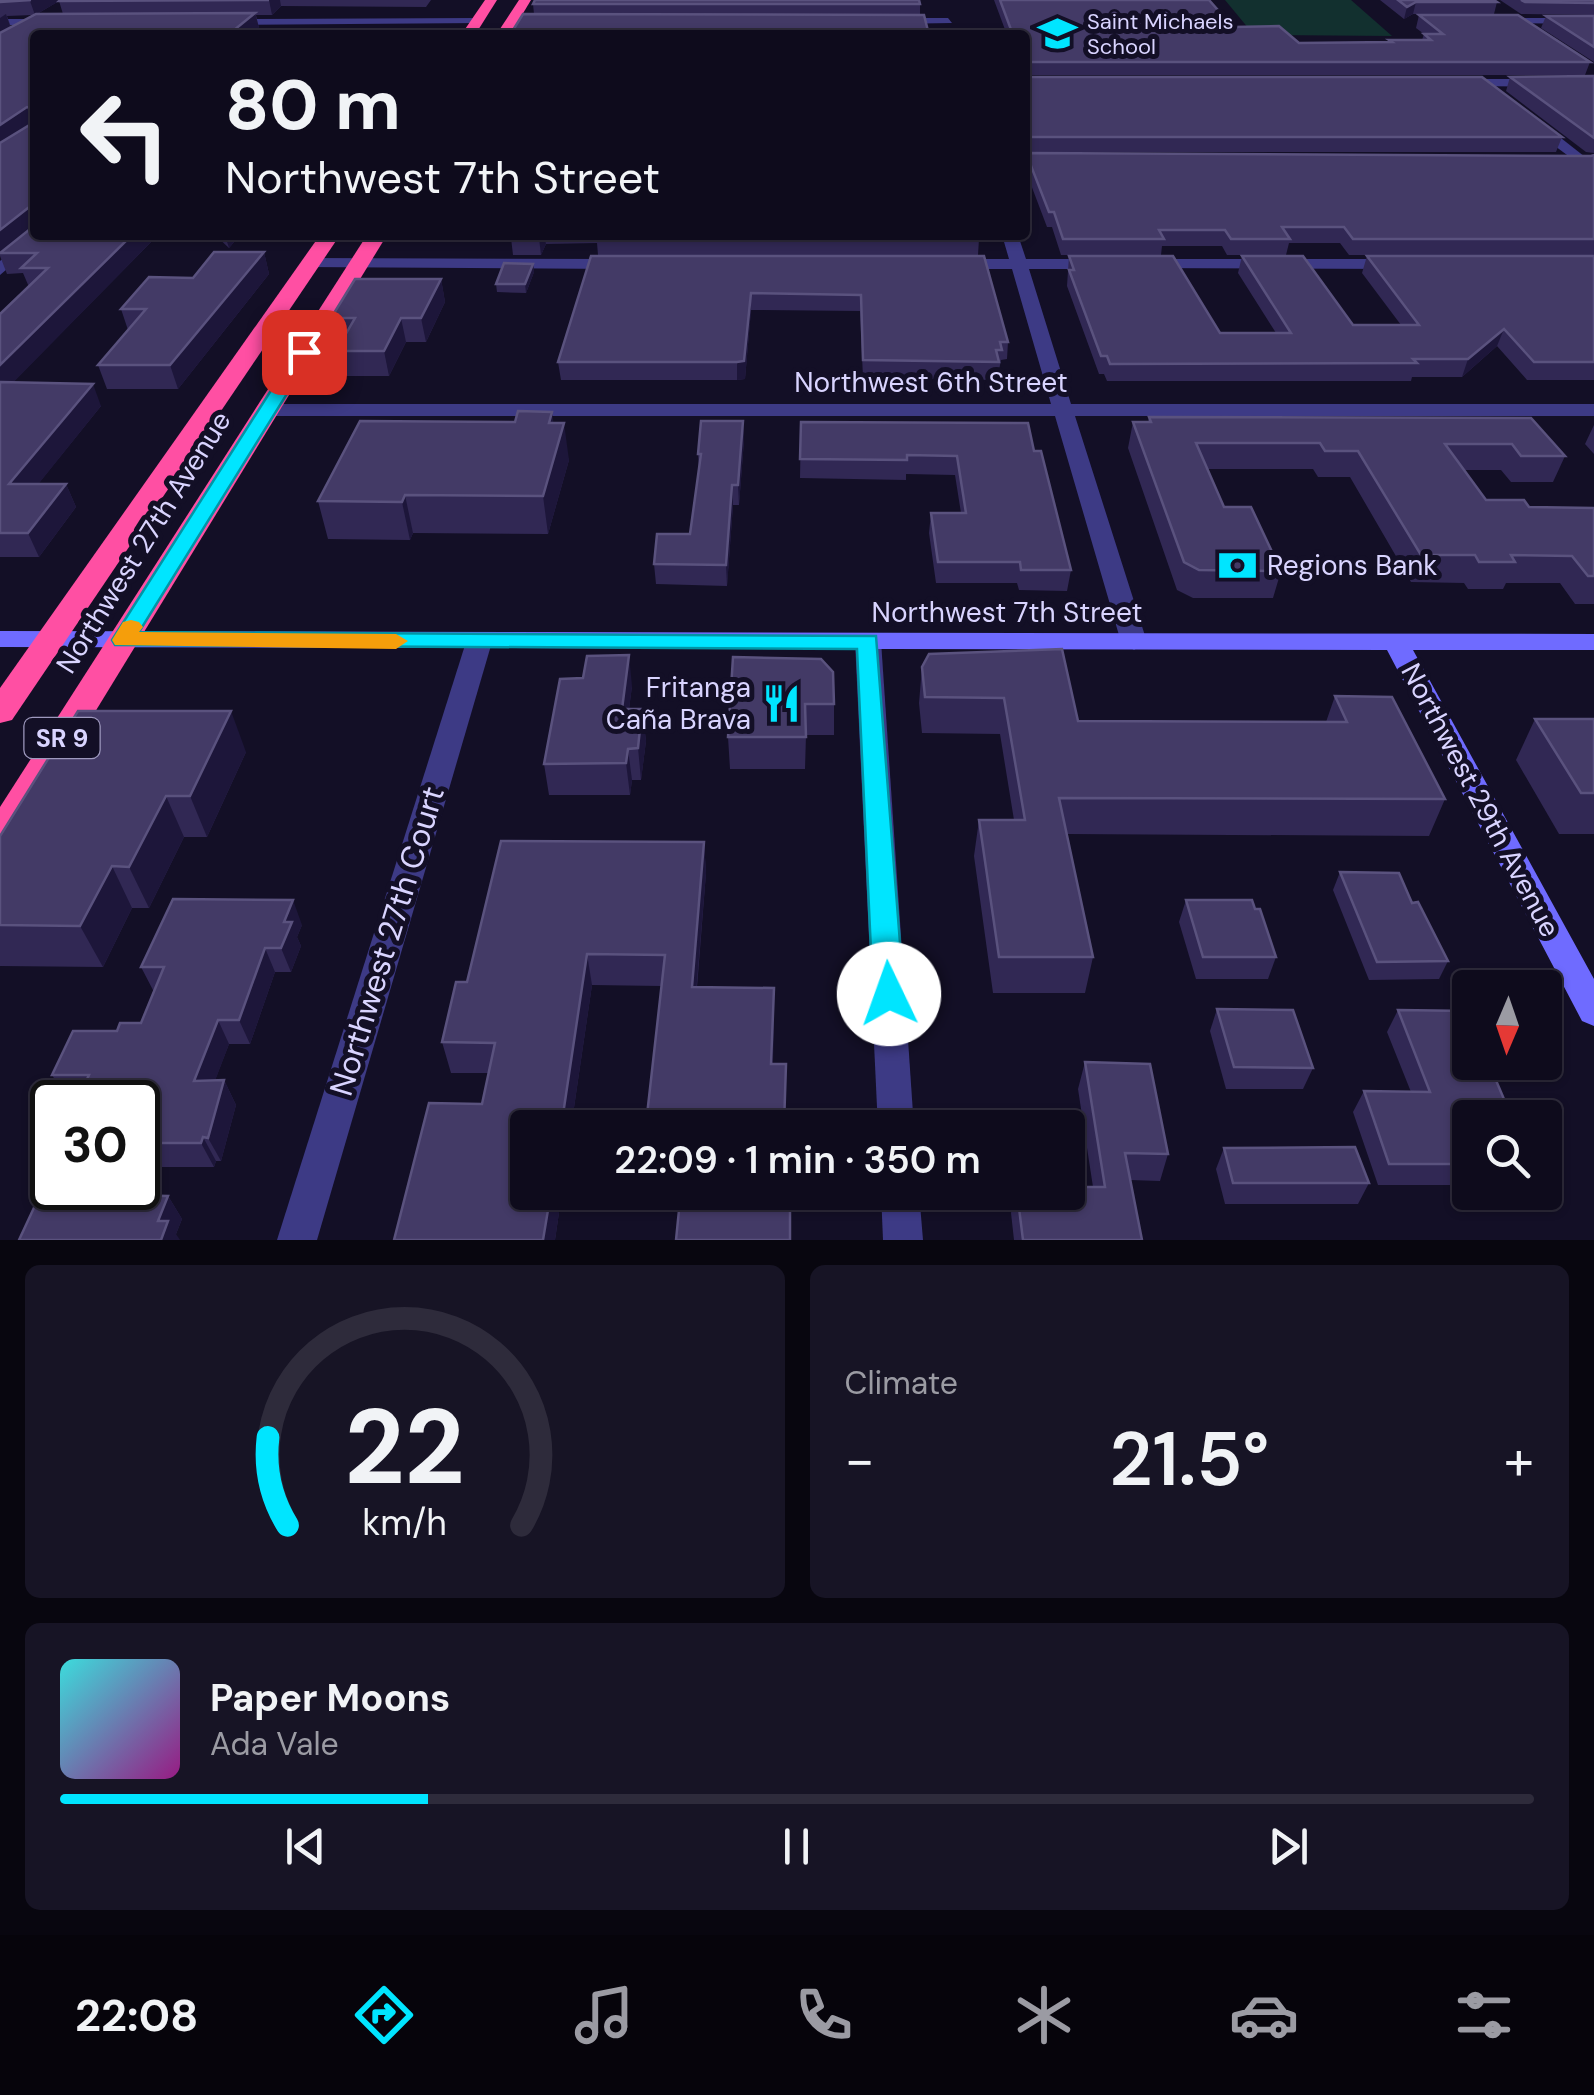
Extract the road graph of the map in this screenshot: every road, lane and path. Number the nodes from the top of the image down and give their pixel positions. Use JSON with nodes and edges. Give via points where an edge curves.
{"nodes":[{"id":1,"x":491,"y":0,"type":"edge"},
{"id":2,"x":504,"y":0,"type":"edge"},
{"id":3,"x":525,"y":0,"type":"edge"},
{"id":4,"x":283,"y":6,"type":"dead end"},
{"id":5,"x":62,"y":8,"type":"edge"},
{"id":6,"x":1502,"y":11,"type":"edge"},
{"id":7,"x":477,"y":21,"type":"junction"},
{"id":8,"x":512,"y":21,"type":"junction"},
{"id":9,"x":530,"y":21,"type":"edge"},
{"id":10,"x":883,"y":21,"type":"edge"},
{"id":11,"x":1480,"y":21,"type":"edge"},
{"id":12,"x":0,"y":22,"type":"edge"},
{"id":13,"x":39,"y":22,"type":"junction"},
{"id":14,"x":62,"y":22,"type":"edge"},
{"id":15,"x":214,"y":22,"type":"edge"},
{"id":16,"x":1518,"y":22,"type":"junction"},
{"id":17,"x":1594,"y":22,"type":"edge"},
{"id":18,"x":268,"y":26,"type":"edge"},
{"id":19,"x":471,"y":30,"type":"edge"},
{"id":20,"x":489,"y":30,"type":"edge"},
{"id":21,"x":506,"y":30,"type":"edge"},
{"id":22,"x":950,"y":30,"type":"edge"},
{"id":23,"x":1534,"y":32,"type":"edge"},
{"id":24,"x":18,"y":34,"type":"edge"},
{"id":25,"x":1442,"y":83,"type":"edge"},
{"id":26,"x":1482,"y":83,"type":"junction"},
{"id":27,"x":1594,"y":83,"type":"edge"},
{"id":28,"x":1507,"y":102,"type":"edge"},
{"id":29,"x":1522,"y":114,"type":"edge"},
{"id":30,"x":1554,"y":160,"type":"edge"},
{"id":31,"x":1590,"y":164,"type":"edge"},
{"id":32,"x":33,"y":240,"type":"edge"},
{"id":33,"x":326,"y":240,"type":"edge"},
{"id":34,"x":375,"y":240,"type":"edge"},
{"id":35,"x":1012,"y":240,"type":"edge"},
{"id":36,"x":310,"y":263,"type":"junction"},
{"id":37,"x":360,"y":264,"type":"junction"},
{"id":38,"x":637,"y":264,"type":"edge"},
{"id":39,"x":930,"y":264,"type":"edge"},
{"id":40,"x":1020,"y":264,"type":"junction"},
{"id":41,"x":1109,"y":264,"type":"edge"},
{"id":42,"x":1128,"y":264,"type":"edge"},
{"id":43,"x":1419,"y":264,"type":"edge"},
{"id":44,"x":0,"y":270,"type":"edge"},
{"id":45,"x":268,"y":410,"type":"junction"},
{"id":46,"x":1062,"y":410,"type":"junction"},
{"id":47,"x":1594,"y":410,"type":"edge"},
{"id":48,"x":0,"y":639,"type":"edge"},
{"id":49,"x":50,"y":639,"type":"junction"},
{"id":50,"x":123,"y":640,"type":"junction"},
{"id":51,"x":868,"y":641,"type":"junction"},
{"id":52,"x":480,"y":642,"type":"junction"},
{"id":53,"x":1134,"y":642,"type":"junction"},
{"id":54,"x":1594,"y":642,"type":"edge"},
{"id":55,"x":1396,"y":643,"type":"junction"},
{"id":56,"x":0,"y":712,"type":"edge"},
{"id":57,"x":0,"y":836,"type":"edge"},
{"id":58,"x":1594,"y":1010,"type":"edge"},
{"id":59,"x":895,"y":1110,"type":"edge"},
{"id":60,"x":901,"y":1210,"type":"edge"},
{"id":61,"x":297,"y":1240,"type":"edge"},
{"id":62,"x":903,"y":1240,"type":"edge"}],
"edges":[{"from":1,"to":7,"type":"highway"},
{"from":2,"to":8,"type":"highway","via":[[496,16]]},
{"from":3,"to":8,"type":"highway"},
{"from":4,"to":18,"type":"street"},
{"from":5,"to":13,"type":"street"},
{"from":6,"to":16,"type":"street"},
{"from":7,"to":18,"type":"street"},
{"from":7,"to":19,"type":"highway"},
{"from":7,"to":20,"type":"highway"},
{"from":8,"to":9,"type":"street"},
{"from":8,"to":21,"type":"highway"},
{"from":10,"to":22,"type":"street","via":[[946,16]]},
{"from":11,"to":16,"type":"street"},
{"from":12,"to":13,"type":"street"},
{"from":13,"to":14,"type":"street"},
{"from":13,"to":24,"type":"street"},
{"from":15,"to":18,"type":"street"},
{"from":16,"to":17,"type":"street"},
{"from":16,"to":23,"type":"street"},
{"from":25,"to":26,"type":"street"},
{"from":26,"to":27,"type":"street"},
{"from":26,"to":28,"type":"street"},
{"from":29,"to":31,"type":"street"},
{"from":30,"to":31,"type":"street"},
{"from":32,"to":44,"type":"street"},
{"from":33,"to":36,"type":"highway","name":"Northwest 27th Avenue","number":"SR 9"},
{"from":34,"to":37,"type":"highway","name":"Northwest 27th Avenue","number":"SR 9"},
{"from":35,"to":40,"type":"street"},
{"from":36,"to":37,"type":"street"},
{"from":36,"to":49,"type":"highway","name":"Northwest 27th Avenue","number":"SR 9"},
{"from":37,"to":38,"type":"street"},
{"from":37,"to":45,"type":"highway","name":"Northwest 27th Avenue","number":"SR 9"},
{"from":39,"to":40,"type":"street"},
{"from":40,"to":41,"type":"street"},
{"from":40,"to":46,"type":"street"},
{"from":42,"to":43,"type":"street"},
{"from":45,"to":46,"type":"street","name":"Northwest 6th Street"},
{"from":45,"to":50,"type":"highway","name":"Northwest 27th Avenue","number":"SR 9"},
{"from":46,"to":47,"type":"street","name":"Northwest 6th Street"},
{"from":46,"to":53,"type":"street"},
{"from":48,"to":49,"type":"main road","name":"Northwest 7th Street"},
{"from":49,"to":50,"type":"main road","name":"Northwest 7th Street"},
{"from":49,"to":56,"type":"highway","name":"Northwest 27th Avenue","number":"SR 9"},
{"from":50,"to":52,"type":"main road","name":"Northwest 7th Street"},
{"from":50,"to":57,"type":"highway","name":"Northwest 27th Avenue","number":"SR 9"},
{"from":51,"to":52,"type":"main road","name":"Northwest 7th Street"},
{"from":51,"to":53,"type":"main road","name":"Northwest 7th Street"},
{"from":51,"to":59,"type":"street"},
{"from":52,"to":61,"type":"street","name":"Northwest 27th Court"},
{"from":53,"to":55,"type":"main road","name":"Northwest 7th Street"},
{"from":54,"to":55,"type":"main road","name":"Northwest 7th Street"},
{"from":55,"to":58,"type":"main road","name":"Northwest 29th Avenue"},
{"from":60,"to":62,"type":"street"}]}
